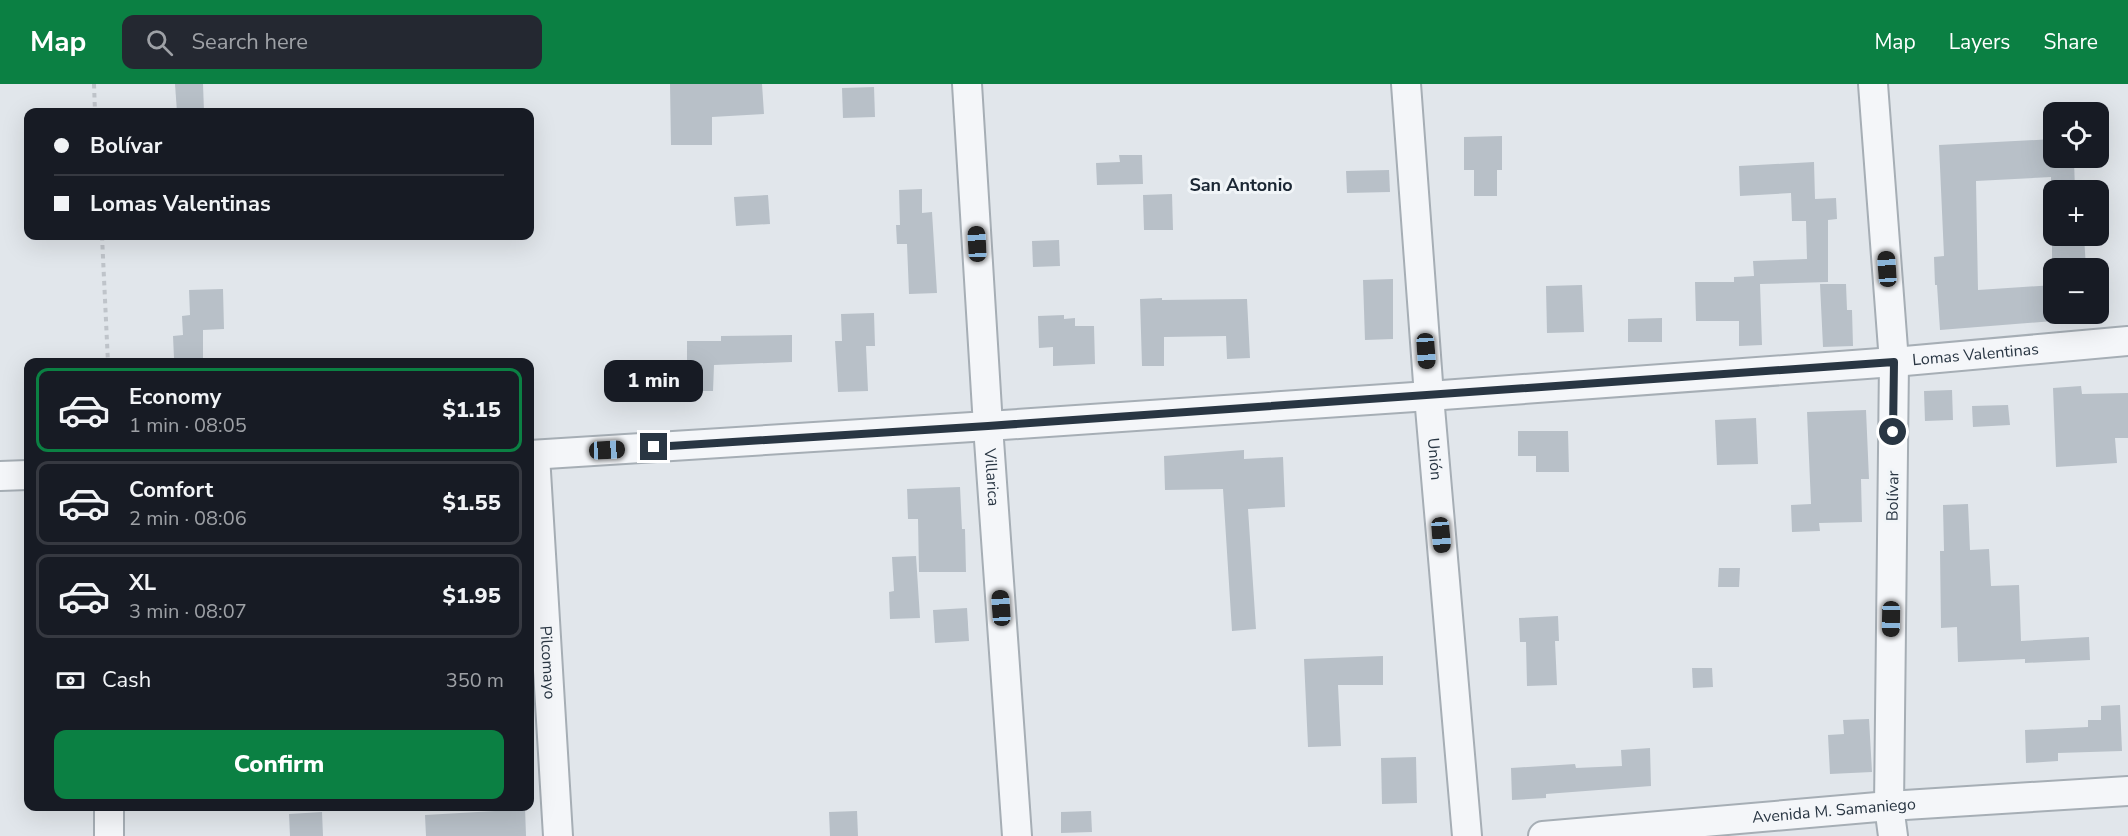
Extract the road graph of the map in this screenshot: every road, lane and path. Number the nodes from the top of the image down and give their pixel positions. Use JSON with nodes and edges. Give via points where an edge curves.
{"nodes":[{"id":1,"x":94,"y":84,"type":"edge"},
{"id":2,"x":967,"y":84,"type":"edge"},
{"id":3,"x":1406,"y":84,"type":"edge"},
{"id":4,"x":1873,"y":84,"type":"edge"},
{"id":5,"x":95,"y":108,"type":"edge"},
{"id":6,"x":102,"y":240,"type":"edge"},
{"id":7,"x":2128,"y":341,"type":"edge"},
{"id":8,"x":108,"y":358,"type":"edge"},
{"id":9,"x":1894,"y":362,"type":"junction"},
{"id":10,"x":1429,"y":396,"type":"junction"},
{"id":11,"x":988,"y":426,"type":"junction"},
{"id":12,"x":534,"y":455,"type":"edge"},
{"id":13,"x":24,"y":475,"type":"edge"},
{"id":14,"x":0,"y":476,"type":"edge"},
{"id":15,"x":534,"y":484,"type":"edge"},
{"id":16,"x":2128,"y":790,"type":"edge"},
{"id":17,"x":1889,"y":806,"type":"junction"},
{"id":18,"x":109,"y":811,"type":"edge"},
{"id":19,"x":109,"y":836,"type":"edge"},
{"id":20,"x":558,"y":836,"type":"edge"},
{"id":21,"x":1017,"y":836,"type":"edge"},
{"id":22,"x":1467,"y":836,"type":"edge"},
{"id":23,"x":1543,"y":836,"type":"edge"},
{"id":24,"x":1893,"y":836,"type":"edge"}],
"edges":[{"from":1,"to":5,"type":"path"},
{"from":2,"to":11,"type":"street","name":"Villarica"},
{"from":3,"to":10,"type":"street","name":"Unión"},
{"from":4,"to":9,"type":"street","name":"Bolívar"},
{"from":6,"to":8,"type":"path"},
{"from":7,"to":9,"type":"street","name":"Lomas Valentinas"},
{"from":9,"to":10,"type":"street","name":"Lomas Valentinas"},
{"from":9,"to":17,"type":"street","name":"Bolívar"},
{"from":10,"to":11,"type":"street","name":"Lomas Valentinas"},
{"from":10,"to":22,"type":"street","name":"Unión"},
{"from":11,"to":12,"type":"street","name":"Lomas Valentinas"},
{"from":11,"to":21,"type":"street","name":"Villarica"},
{"from":13,"to":14,"type":"street"},
{"from":15,"to":20,"type":"street","name":"Pilcomayo"},
{"from":16,"to":17,"type":"street","name":"Avenida M. Samaniego"},
{"from":17,"to":23,"type":"street","name":"Avenida M. Samaniego"},
{"from":17,"to":24,"type":"street","name":"Bolívar"},
{"from":18,"to":19,"type":"street"}]}
